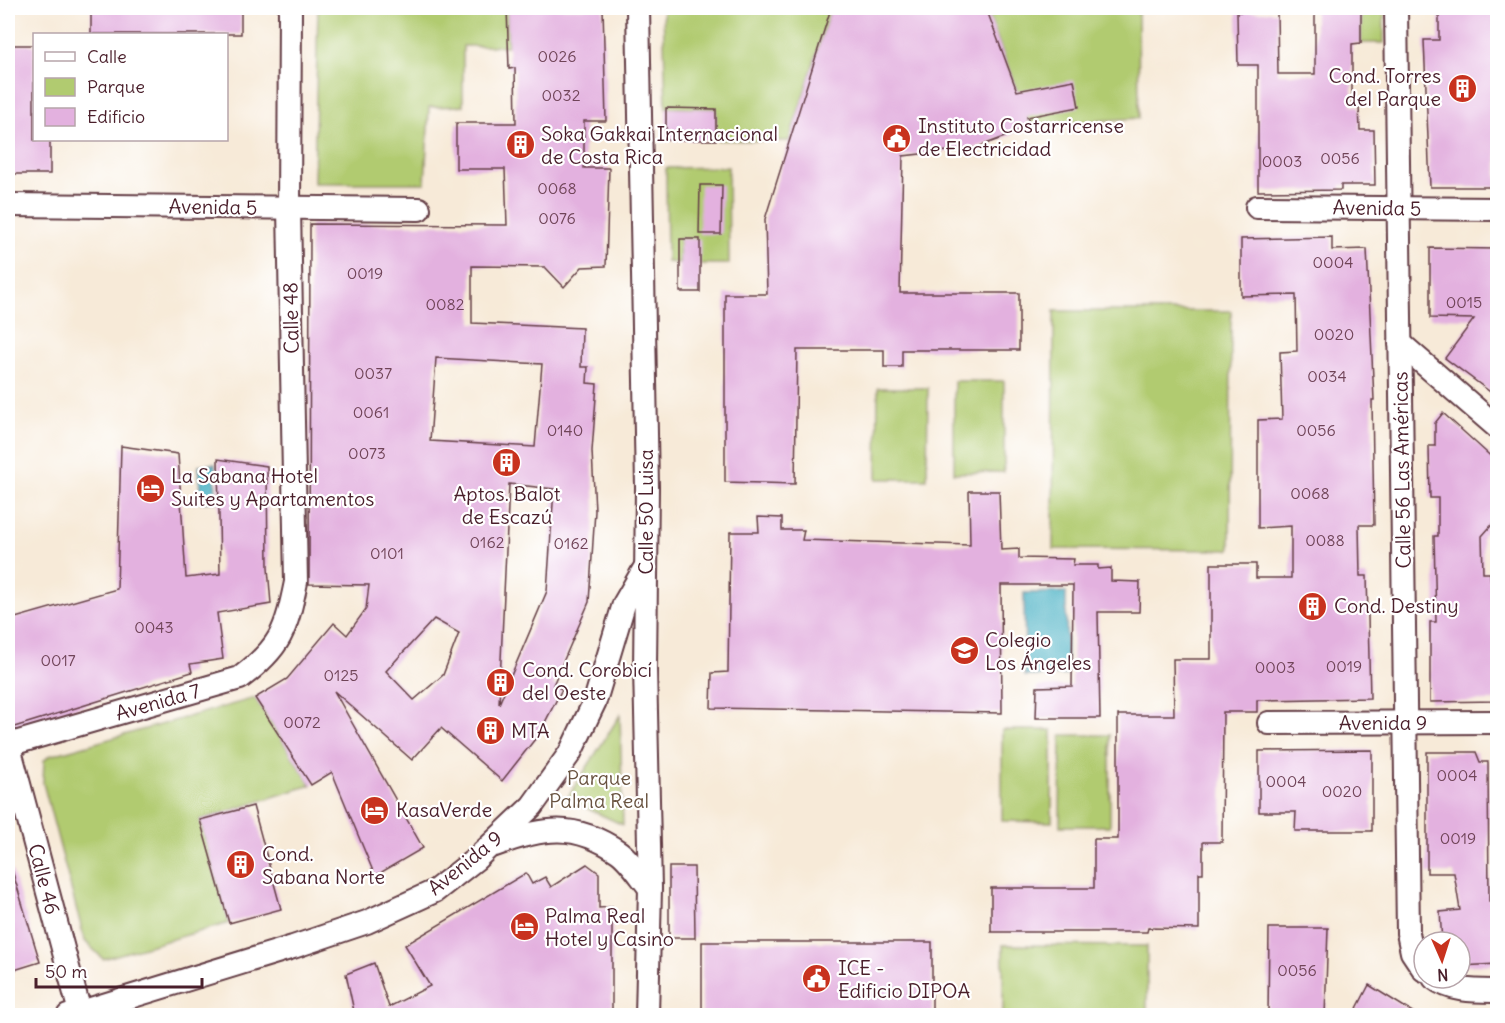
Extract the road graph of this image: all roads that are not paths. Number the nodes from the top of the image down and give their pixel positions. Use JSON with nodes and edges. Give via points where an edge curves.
{"nodes":[{"id":1,"x":290,"y":8,"type":"edge"},
{"id":2,"x":638,"y":8,"type":"edge"},
{"id":3,"x":1396,"y":8,"type":"edge"},
{"id":4,"x":8,"y":205,"type":"edge"},
{"id":5,"x":1257,"y":207,"type":"dead end"},
{"id":6,"x":289,"y":208,"type":"junction"},
{"id":7,"x":1399,"y":208,"type":"junction"},
{"id":8,"x":419,"y":209,"type":"dead end"},
{"id":9,"x":1497,"y":209,"type":"edge"},
{"id":10,"x":1400,"y":343,"type":"junction"},
{"id":11,"x":1497,"y":428,"type":"edge"},
{"id":12,"x":646,"y":565,"type":"junction"},
{"id":13,"x":287,"y":627,"type":"joint"},
{"id":14,"x":1497,"y":722,"type":"edge"},
{"id":15,"x":1269,"y":723,"type":"dead end"},
{"id":16,"x":1405,"y":723,"type":"junction"},
{"id":17,"x":8,"y":744,"type":"edge"},
{"id":18,"x":490,"y":847,"type":"junction"},
{"id":19,"x":650,"y":888,"type":"junction"},
{"id":20,"x":1412,"y":948,"type":"edge"},
{"id":21,"x":1463,"y":990,"type":"edge"},
{"id":22,"x":1497,"y":991,"type":"edge"},
{"id":23,"x":76,"y":1014,"type":"edge"},
{"id":24,"x":647,"y":1016,"type":"edge"}],
"edges":[{"from":1,"to":6,"type":"street","name":"Calle 48"},
{"from":2,"to":12,"type":"street","name":"Calle 50 Luisa"},
{"from":3,"to":7,"type":"street","name":"Calle 56 Las Américas"},
{"from":4,"to":6,"type":"street","name":"Avenida 5"},
{"from":5,"to":7,"type":"street","name":"Avenida 5"},
{"from":6,"to":8,"type":"street","name":"Avenida 5"},
{"from":6,"to":13,"type":"street","name":"Calle 48","via":[[296,582]]},
{"from":7,"to":9,"type":"street","name":"Avenida 5"},
{"from":7,"to":10,"type":"street","name":"Calle 56 Las Américas"},
{"from":10,"to":11,"type":"street"},
{"from":10,"to":16,"type":"street","name":"Calle 56 Las Américas"},
{"from":12,"to":18,"type":"street","name":"Avenida 9","via":[[624,604],[595,701],[570,753],[532,806]]},
{"from":12,"to":19,"type":"street","name":"Calle 50 Luisa"},
{"from":13,"to":17,"type":"street","name":"Avenida 7","via":[[266,659],[240,678]]},
{"from":14,"to":16,"type":"street","name":"Avenida 9"},
{"from":15,"to":16,"type":"street","name":"Avenida 9"},
{"from":16,"to":20,"type":"street","name":"Calle 56 Las Américas","via":[[1408,933]]},
{"from":17,"to":23,"type":"street","name":"Calle 46"},
{"from":18,"to":19,"type":"street","via":[[543,829],[571,830],[621,853]]},
{"from":18,"to":23,"type":"street","name":"Avenida 9","via":[[435,891],[367,922]]},
{"from":19,"to":24,"type":"street","name":"Calle 50 Luisa"},
{"from":21,"to":22,"type":"street"}]}
